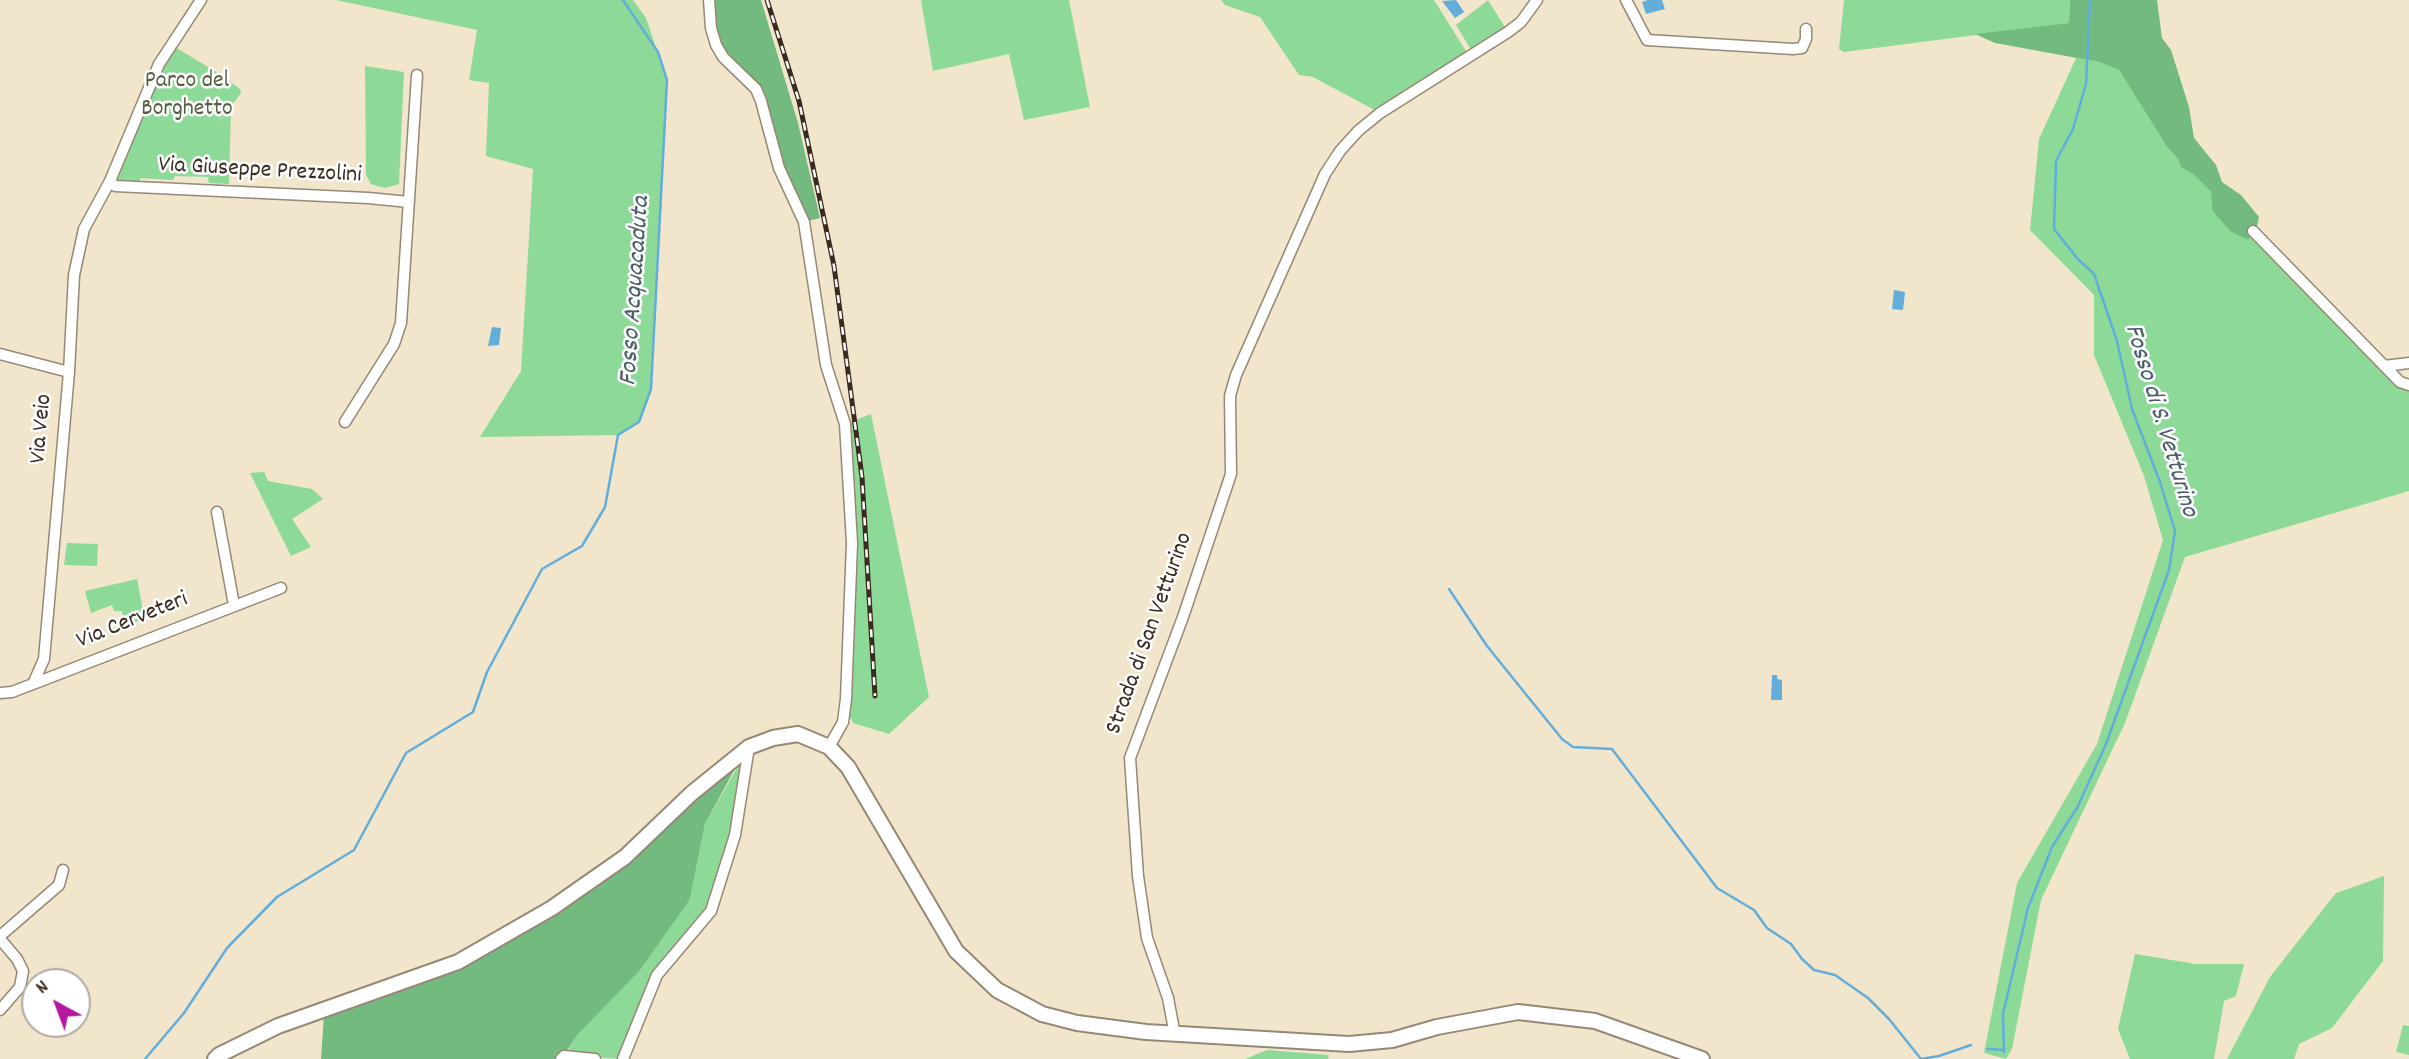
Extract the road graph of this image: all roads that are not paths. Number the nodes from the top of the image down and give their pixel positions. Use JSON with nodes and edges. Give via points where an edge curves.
{"nodes":[{"id":1,"x":201,"y":0,"type":"edge"},
{"id":2,"x":709,"y":0,"type":"edge"},
{"id":3,"x":1537,"y":0,"type":"edge"},
{"id":4,"x":1626,"y":0,"type":"edge"},
{"id":5,"x":1806,"y":29,"type":"dead end"},
{"id":6,"x":417,"y":75,"type":"dead end"},
{"id":7,"x":110,"y":181,"type":"junction"},
{"id":8,"x":409,"y":202,"type":"junction"},
{"id":9,"x":2253,"y":231,"type":"dead end"},
{"id":10,"x":0,"y":354,"type":"edge"},
{"id":11,"x":2409,"y":363,"type":"edge"},
{"id":12,"x":2384,"y":366,"type":"junction"},
{"id":13,"x":69,"y":372,"type":"junction"},
{"id":14,"x":2409,"y":385,"type":"edge"},
{"id":15,"x":345,"y":422,"type":"dead end"},
{"id":16,"x":217,"y":512,"type":"dead end"},
{"id":17,"x":281,"y":588,"type":"dead end"},
{"id":18,"x":234,"y":605,"type":"junction"},
{"id":19,"x":33,"y":684,"type":"junction"},
{"id":20,"x":0,"y":693,"type":"edge"},
{"id":21,"x":749,"y":747,"type":"junction"},
{"id":22,"x":830,"y":747,"type":"junction"},
{"id":23,"x":63,"y":870,"type":"dead end"},
{"id":24,"x":0,"y":937,"type":"edge"},
{"id":25,"x":0,"y":1010,"type":"edge"},
{"id":26,"x":1175,"y":1035,"type":"junction"},
{"id":27,"x":215,"y":1059,"type":"edge"},
{"id":28,"x":561,"y":1059,"type":"edge"},
{"id":29,"x":595,"y":1059,"type":"edge"},
{"id":30,"x":623,"y":1059,"type":"edge"},
{"id":31,"x":1702,"y":1059,"type":"edge"}],
"edges":[{"from":1,"to":7,"type":"street","name":"Via Veio","via":[[159,65]]},
{"from":2,"to":22,"type":"street","via":[[716,45],[756,89],[779,167],[804,222],[826,365],[845,424],[852,543],[846,699],[843,722]]},
{"from":3,"to":26,"type":"street","name":"Strada di San Vetturino","via":[[1508,32],[1380,113],[1340,151],[1325,174],[1236,374],[1230,396],[1231,474],[1130,758],[1147,938],[1168,998]]},
{"from":4,"to":5,"type":"street","via":[[1647,40],[1793,49],[1802,48]]},
{"from":6,"to":8,"type":"street"},
{"from":7,"to":8,"type":"street","name":"Via Giuseppe Prezzolini","via":[[116,186]]},
{"from":7,"to":13,"type":"street","name":"Via Veio","via":[[84,229],[76,264]]},
{"from":8,"to":15,"type":"street","via":[[401,323],[394,344]]},
{"from":9,"to":12,"type":"street"},
{"from":10,"to":13,"type":"street"},
{"from":11,"to":12,"type":"street"},
{"from":12,"to":14,"type":"street"},
{"from":13,"to":19,"type":"street","name":"Via Veio","via":[[44,659]]},
{"from":16,"to":18,"type":"street"},
{"from":17,"to":18,"type":"street","name":"Via Cerveteri"},
{"from":18,"to":19,"type":"street","name":"Via Cerveteri"},
{"from":19,"to":20,"type":"street","name":"Via Cerveteri"},
{"from":21,"to":22,"type":"street","via":[[798,734]]},
{"from":21,"to":27,"type":"street","via":[[692,793],[625,858],[552,908],[458,962],[278,1026]]},
{"from":21,"to":30,"type":"street","via":[[735,835],[711,911],[657,975]]},
{"from":22,"to":26,"type":"street","via":[[848,767],[956,950],[997,990],[1042,1014],[1077,1023]]},
{"from":23,"to":24,"type":"street","via":[[59,885]]},
{"from":24,"to":25,"type":"street","via":[[23,971],[20,987]]},
{"from":26,"to":31,"type":"street","via":[[1349,1044],[1392,1040],[1518,1012],[1595,1021]]},
{"from":28,"to":29,"type":"street"}]}
